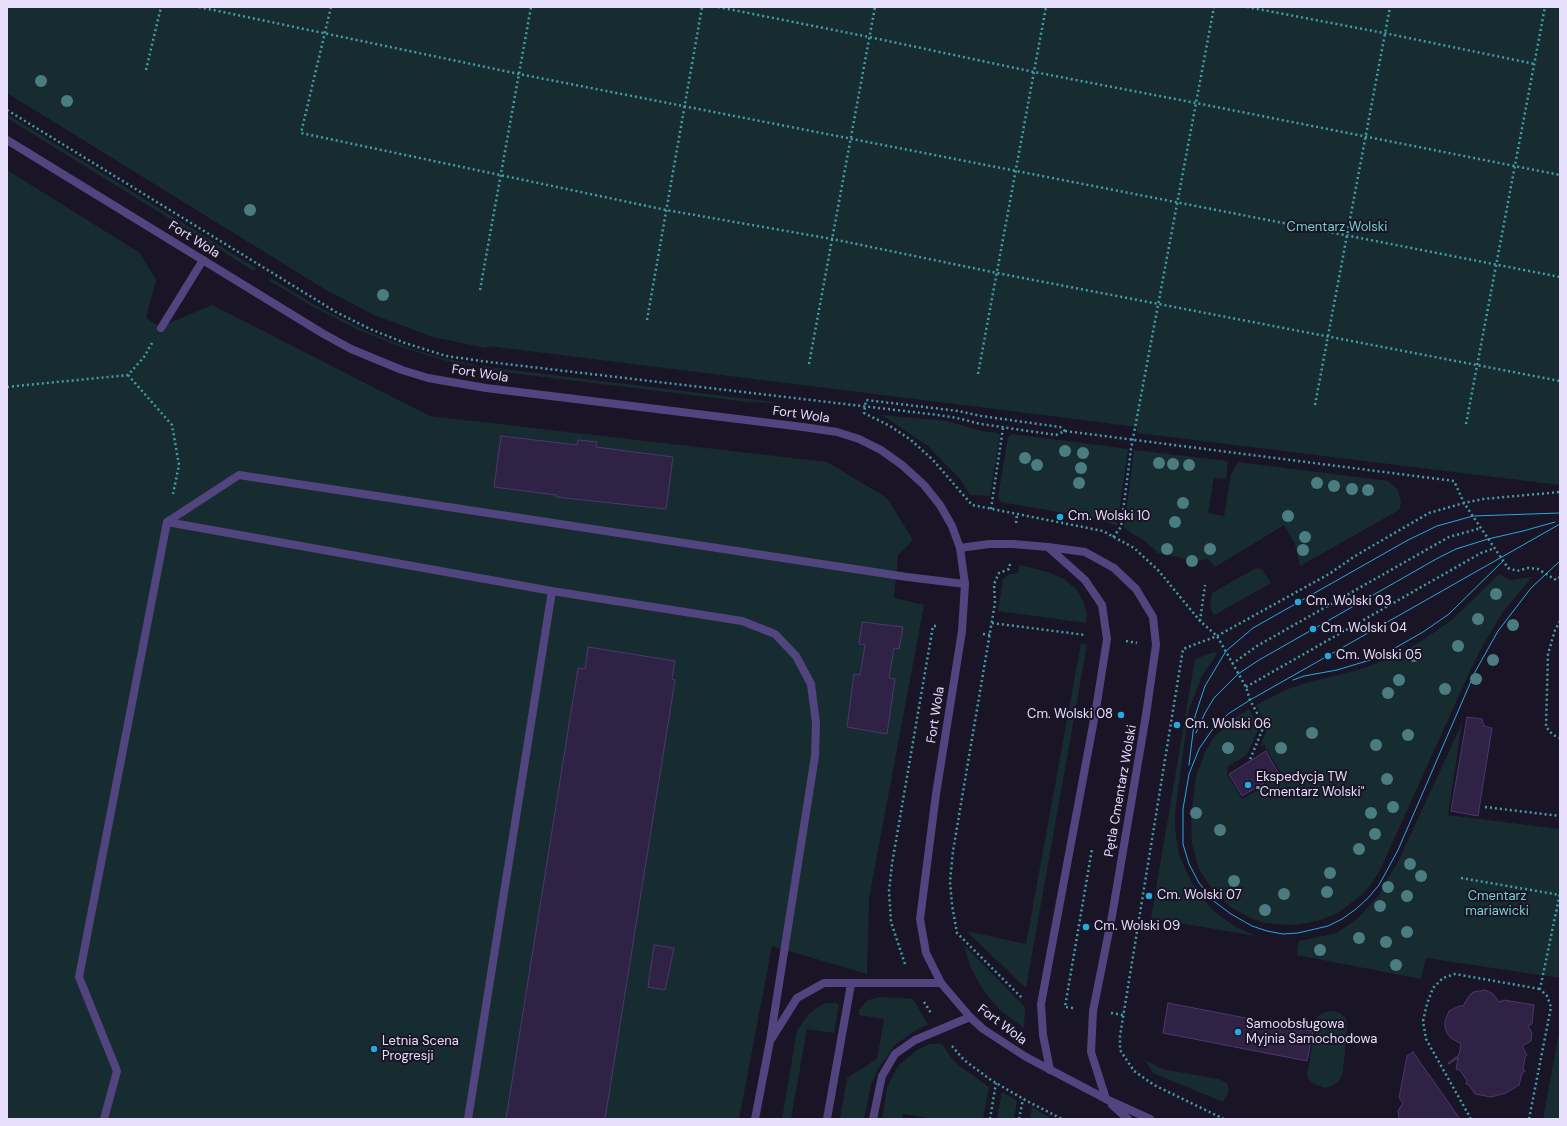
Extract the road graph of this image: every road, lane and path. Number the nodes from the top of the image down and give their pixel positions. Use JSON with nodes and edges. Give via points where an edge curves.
{"nodes":[{"id":1,"x":161,"y":7,"type":"edge"},
{"id":2,"x":199,"y":7,"type":"edge"},
{"id":3,"x":331,"y":7,"type":"edge"},
{"id":4,"x":532,"y":7,"type":"edge"},
{"id":5,"x":702,"y":7,"type":"edge"},
{"id":6,"x":718,"y":7,"type":"edge"},
{"id":7,"x":875,"y":7,"type":"edge"},
{"id":8,"x":1046,"y":7,"type":"edge"},
{"id":9,"x":1214,"y":7,"type":"edge"},
{"id":10,"x":1248,"y":7,"type":"edge"},
{"id":11,"x":1390,"y":7,"type":"edge"},
{"id":12,"x":1545,"y":7,"type":"edge"},
{"id":13,"x":325,"y":33,"type":"junction"},
{"id":14,"x":1384,"y":33,"type":"junction"},
{"id":15,"x":869,"y":37,"type":"junction"},
{"id":16,"x":1535,"y":64,"type":"junction"},
{"id":17,"x":146,"y":70,"type":"dead end"},
{"id":18,"x":1034,"y":72,"type":"junction"},
{"id":19,"x":519,"y":74,"type":"junction"},
{"id":20,"x":1196,"y":103,"type":"junction"},
{"id":21,"x":685,"y":106,"type":"junction"},
{"id":22,"x":7,"y":110,"type":"edge"},
{"id":23,"x":1366,"y":136,"type":"junction"},
{"id":24,"x":850,"y":138,"type":"junction"},
{"id":25,"x":7,"y":140,"type":"edge"},
{"id":26,"x":1515,"y":166,"type":"junction"},
{"id":27,"x":1015,"y":171,"type":"junction"},
{"id":28,"x":501,"y":175,"type":"junction"},
{"id":29,"x":1560,"y":175,"type":"edge"},
{"id":30,"x":1177,"y":202,"type":"junction"},
{"id":31,"x":666,"y":210,"type":"junction"},
{"id":32,"x":1347,"y":235,"type":"junction"},
{"id":33,"x":832,"y":239,"type":"junction"},
{"id":34,"x":203,"y":260,"type":"junction"},
{"id":35,"x":1496,"y":264,"type":"junction"},
{"id":36,"x":997,"y":273,"type":"junction"},
{"id":37,"x":1560,"y":277,"type":"edge"},
{"id":38,"x":480,"y":290,"type":"dead end"},
{"id":39,"x":1158,"y":304,"type":"junction"},
{"id":40,"x":647,"y":320,"type":"dead end"},
{"id":41,"x":160,"y":328,"type":"joint"},
{"id":42,"x":1328,"y":336,"type":"junction"},
{"id":43,"x":809,"y":364,"type":"dead end"},
{"id":44,"x":1478,"y":365,"type":"junction"},
{"id":45,"x":128,"y":374,"type":"junction"},
{"id":46,"x":978,"y":374,"type":"dead end"},
{"id":47,"x":1560,"y":381,"type":"edge"},
{"id":48,"x":7,"y":387,"type":"edge"},
{"id":49,"x":865,"y":406,"type":"junction"},
{"id":50,"x":1315,"y":406,"type":"dead end"},
{"id":51,"x":1466,"y":424,"type":"dead end"},
{"id":52,"x":1003,"y":428,"type":"junction"},
{"id":53,"x":1065,"y":431,"type":"junction"},
{"id":54,"x":1134,"y":440,"type":"junction"},
{"id":55,"x":1560,"y":492,"type":"edge"},
{"id":56,"x":1464,"y":503,"type":"junction"},
{"id":57,"x":991,"y":509,"type":"junction"},
{"id":58,"x":1017,"y":514,"type":"junction"},
{"id":59,"x":167,"y":522,"type":"junction"},
{"id":60,"x":1016,"y":523,"type":"dead end"},
{"id":61,"x":1481,"y":528,"type":"junction"},
{"id":62,"x":1114,"y":537,"type":"junction"},
{"id":63,"x":1048,"y":547,"type":"junction"},
{"id":64,"x":960,"y":548,"type":"junction"},
{"id":65,"x":1495,"y":548,"type":"junction"},
{"id":66,"x":1010,"y":564,"type":"dead end"},
{"id":67,"x":1560,"y":577,"type":"edge"},
{"id":68,"x":965,"y":584,"type":"junction"},
{"id":69,"x":1205,"y":585,"type":"dead end"},
{"id":70,"x":552,"y":591,"type":"junction"},
{"id":71,"x":1200,"y":621,"type":"junction"},
{"id":72,"x":1560,"y":621,"type":"edge"},
{"id":73,"x":992,"y":622,"type":"junction"},
{"id":74,"x":933,"y":626,"type":"dead end"},
{"id":75,"x":938,"y":626,"type":"dead end"},
{"id":76,"x":983,"y":634,"type":"dead end"},
{"id":77,"x":990,"y":635,"type":"junction"},
{"id":78,"x":1085,"y":635,"type":"dead end"},
{"id":79,"x":1217,"y":636,"type":"junction"},
{"id":80,"x":1120,"y":640,"type":"dead end"},
{"id":81,"x":1140,"y":643,"type":"dead end"},
{"id":82,"x":1232,"y":664,"type":"junction"},
{"id":83,"x":1246,"y":687,"type":"junction"},
{"id":84,"x":1560,"y":738,"type":"edge"},
{"id":85,"x":1249,"y":762,"type":"dead end"},
{"id":86,"x":1485,"y":807,"type":"dead end"},
{"id":87,"x":1560,"y":816,"type":"edge"},
{"id":88,"x":1461,"y":878,"type":"dead end"},
{"id":89,"x":1560,"y":894,"type":"edge"},
{"id":90,"x":941,"y":983,"type":"junction"},
{"id":91,"x":851,"y":984,"type":"junction"},
{"id":92,"x":1540,"y":989,"type":"junction"},
{"id":93,"x":1026,"y":1001,"type":"dead end"},
{"id":94,"x":1111,"y":1013,"type":"dead end"},
{"id":95,"x":1123,"y":1015,"type":"junction"},
{"id":96,"x":970,"y":1016,"type":"junction"},
{"id":97,"x":770,"y":1041,"type":"junction"},
{"id":98,"x":1050,"y":1070,"type":"junction"},
{"id":99,"x":996,"y":1083,"type":"dead end"},
{"id":100,"x":1023,"y":1099,"type":"dead end"},
{"id":101,"x":1106,"y":1099,"type":"junction"},
{"id":102,"x":104,"y":1119,"type":"edge"},
{"id":103,"x":468,"y":1119,"type":"edge"},
{"id":104,"x":755,"y":1119,"type":"edge"},
{"id":105,"x":828,"y":1119,"type":"edge"},
{"id":106,"x":874,"y":1119,"type":"edge"},
{"id":107,"x":990,"y":1119,"type":"edge"},
{"id":108,"x":1019,"y":1119,"type":"edge"},
{"id":109,"x":1128,"y":1119,"type":"edge"},
{"id":110,"x":1150,"y":1119,"type":"edge"},
{"id":111,"x":1224,"y":1119,"type":"edge"},
{"id":112,"x":1471,"y":1119,"type":"edge"},
{"id":113,"x":1529,"y":1119,"type":"edge"}],
"edges":[{"from":1,"to":17,"type":"path"},
{"from":2,"to":13,"type":"path"},
{"from":3,"to":13,"type":"path"},
{"from":4,"to":19,"type":"path"},
{"from":5,"to":21,"type":"path"},
{"from":6,"to":15,"type":"path"},
{"from":7,"to":15,"type":"path"},
{"from":8,"to":18,"type":"path"},
{"from":9,"to":20,"type":"path"},
{"from":10,"to":14,"type":"path"},
{"from":11,"to":14,"type":"path"},
{"from":12,"to":16,"type":"path"},
{"from":13,"to":19,"type":"path"},
{"from":13,"to":28,"type":"path","via":[[301,133]]},
{"from":14,"to":16,"type":"path"},
{"from":14,"to":23,"type":"path"},
{"from":15,"to":18,"type":"path"},
{"from":15,"to":24,"type":"path"},
{"from":16,"to":26,"type":"path"},
{"from":18,"to":20,"type":"path"},
{"from":18,"to":27,"type":"path"},
{"from":19,"to":21,"type":"path"},
{"from":19,"to":28,"type":"path"},
{"from":20,"to":23,"type":"path"},
{"from":20,"to":30,"type":"path"},
{"from":21,"to":24,"type":"path"},
{"from":21,"to":31,"type":"path"},
{"from":22,"to":49,"type":"path","via":[[336,312],[405,343],[446,356],[466,359]]},
{"from":23,"to":26,"type":"path"},
{"from":23,"to":32,"type":"path"},
{"from":24,"to":27,"type":"path"},
{"from":24,"to":33,"type":"path"},
{"from":25,"to":34,"type":"street","name":"Fort Wola"},
{"from":26,"to":29,"type":"path"},
{"from":26,"to":35,"type":"path"},
{"from":27,"to":30,"type":"path"},
{"from":27,"to":36,"type":"path"},
{"from":28,"to":31,"type":"path"},
{"from":28,"to":38,"type":"path"},
{"from":30,"to":32,"type":"path"},
{"from":30,"to":39,"type":"path"},
{"from":31,"to":33,"type":"path"},
{"from":31,"to":40,"type":"path"},
{"from":32,"to":35,"type":"path"},
{"from":32,"to":42,"type":"path"},
{"from":33,"to":36,"type":"path"},
{"from":33,"to":43,"type":"path"},
{"from":34,"to":41,"type":"street"},
{"from":34,"to":64,"type":"street","name":"Fort Wola","via":[[351,349],[428,378],[486,388],[803,427],[837,432],[859,439],[882,450],[924,484],[952,526]]},
{"from":35,"to":37,"type":"path"},
{"from":35,"to":44,"type":"path"},
{"from":36,"to":39,"type":"path"},
{"from":36,"to":46,"type":"path"},
{"from":39,"to":42,"type":"path"},
{"from":39,"to":54,"type":"path"},
{"from":41,"to":45,"type":"path","via":[[144,357]]},
{"from":42,"to":44,"type":"path"},
{"from":42,"to":50,"type":"path"},
{"from":44,"to":47,"type":"path"},
{"from":44,"to":51,"type":"path"},
{"from":45,"to":48,"type":"path"},
{"from":45,"to":59,"type":"path","via":[[172,425],[179,465]]},
{"from":49,"to":52,"type":"path","via":[[951,417]]},
{"from":49,"to":53,"type":"path","via":[[866,400],[958,411],[1060,428]]},
{"from":49,"to":57,"type":"path","via":[[864,414],[890,426],[911,440],[933,460],[972,505]]},
{"from":52,"to":53,"type":"path","via":[[1056,435]]},
{"from":52,"to":57,"type":"path"},
{"from":53,"to":54,"type":"path"},
{"from":54,"to":56,"type":"path","via":[[1454,481]]},
{"from":54,"to":62,"type":"path","via":[[1120,527]]},
{"from":55,"to":56,"type":"path"},
{"from":56,"to":61,"type":"path"},
{"from":56,"to":79,"type":"path","via":[[1429,513],[1329,574]]},
{"from":57,"to":58,"type":"path"},
{"from":58,"to":60,"type":"path"},
{"from":58,"to":62,"type":"path","via":[[1103,531]]},
{"from":59,"to":68,"type":"street","via":[[239,474]]},
{"from":59,"to":70,"type":"street"},
{"from":59,"to":102,"type":"street","via":[[79,977],[117,1071]]},
{"from":61,"to":65,"type":"path"},
{"from":61,"to":82,"type":"path","via":[[1450,537],[1257,646]]},
{"from":62,"to":71,"type":"path","via":[[1134,548],[1158,570]]},
{"from":63,"to":64,"type":"street","name":"Pętla Cmentarz Wolski","via":[[990,544]]},
{"from":63,"to":98,"type":"street","via":[[1085,580],[1102,605],[1107,639],[1042,1004],[1043,1035]]},
{"from":63,"to":101,"type":"street","name":"Pętla Cmentarz Wolski","via":[[1085,552],[1114,568],[1136,589],[1153,617],[1156,646],[1146,715],[1093,1011],[1091,1052]]},
{"from":64,"to":68,"type":"street","name":"Fort Wola"},
{"from":65,"to":67,"type":"path","via":[[1508,568],[1517,571],[1538,569],[1556,580]]},
{"from":65,"to":83,"type":"path","via":[[1481,553]]},
{"from":66,"to":73,"type":"path","via":[[1009,569],[999,573],[994,584]]},
{"from":68,"to":90,"type":"street","name":"Fort Wola","via":[[962,631],[936,794],[920,919],[926,953]]},
{"from":69,"to":71,"type":"path"},
{"from":70,"to":97,"type":"street","via":[[742,621],[775,634],[796,656],[811,684],[816,723],[815,756]]},
{"from":70,"to":103,"type":"street"},
{"from":71,"to":79,"type":"path"},
{"from":72,"to":84,"type":"path","via":[[1548,654],[1546,727]]},
{"from":73,"to":77,"type":"path"},
{"from":73,"to":78,"type":"path"},
{"from":74,"to":75,"type":"path"},
{"from":76,"to":77,"type":"path"},
{"from":77,"to":93,"type":"path","via":[[953,851],[950,882],[952,905],[957,932]]},
{"from":79,"to":82,"type":"path"},
{"from":79,"to":95,"type":"path","via":[[1183,649]]},
{"from":80,"to":81,"type":"path"},
{"from":82,"to":83,"type":"path"},
{"from":83,"to":85,"type":"path","via":[[1264,726]]},
{"from":86,"to":87,"type":"path"},
{"from":88,"to":89,"type":"path"},
{"from":89,"to":92,"type":"path"},
{"from":90,"to":91,"type":"street"},
{"from":90,"to":96,"type":"street","name":"Fort Wola"},
{"from":91,"to":97,"type":"street","via":[[824,983],[797,998]]},
{"from":91,"to":105,"type":"street"},
{"from":92,"to":112,"type":"path","via":[[1455,974],[1443,978],[1433,988],[1423,1021],[1426,1039]]},
{"from":92,"to":113,"type":"path","via":[[1551,1007]]},
{"from":94,"to":95,"type":"path"},
{"from":95,"to":111,"type":"path","via":[[1120,1050],[1134,1071],[1154,1085]]},
{"from":96,"to":98,"type":"street","name":"Fort Wola","via":[[1002,1043]]},
{"from":96,"to":106,"type":"street","via":[[915,1040],[895,1054],[882,1076]]},
{"from":97,"to":104,"type":"street"},
{"from":98,"to":101,"type":"street","name":"Fort Wola"},
{"from":99,"to":107,"type":"path"},
{"from":100,"to":108,"type":"path"},
{"from":101,"to":109,"type":"street","name":"Fort Wola"},
{"from":101,"to":110,"type":"street","name":"Fort Wola"}]}
